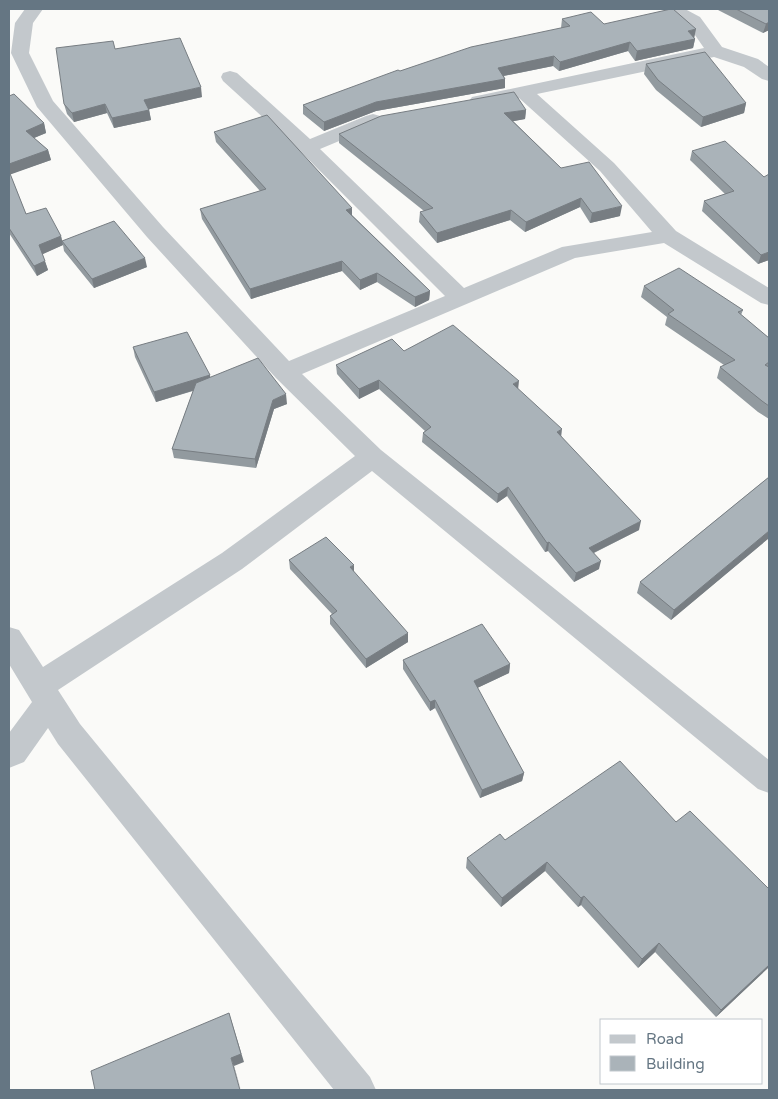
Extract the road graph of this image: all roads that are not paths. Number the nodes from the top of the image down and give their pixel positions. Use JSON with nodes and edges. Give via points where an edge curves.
{"nodes":[{"id":1,"x":34,"y":9,"type":"edge"},
{"id":2,"x":673,"y":9,"type":"edge"},
{"id":3,"x":715,"y":51,"type":"junction"},
{"id":4,"x":769,"y":55,"type":"edge"},
{"id":5,"x":750,"y":63,"type":"junction"},
{"id":6,"x":769,"y":75,"type":"edge"},
{"id":7,"x":230,"y":76,"type":"dead end"},
{"id":8,"x":523,"y":92,"type":"junction"},
{"id":9,"x":457,"y":105,"type":"edge"},
{"id":10,"x":394,"y":116,"type":"edge"},
{"id":11,"x":307,"y":146,"type":"junction"},
{"id":12,"x":668,"y":236,"type":"junction"},
{"id":13,"x":460,"y":297,"type":"junction"},
{"id":14,"x":769,"y":297,"type":"edge"},
{"id":15,"x":285,"y":372,"type":"junction"},
{"id":16,"x":372,"y":457,"type":"junction"},
{"id":17,"x":9,"y":639,"type":"edge"},
{"id":18,"x":44,"y":694,"type":"junction"},
{"id":19,"x":9,"y":754,"type":"edge"},
{"id":20,"x":769,"y":779,"type":"edge"},
{"id":21,"x":358,"y":1090,"type":"edge"}],
"edges":[{"from":1,"to":15,"type":"street","via":[[24,23],[20,52],[44,103],[155,232]]},
{"from":2,"to":3,"type":"street","via":[[694,21]]},
{"from":3,"to":5,"type":"street"},
{"from":3,"to":8,"type":"street"},
{"from":4,"to":5,"type":"street"},
{"from":5,"to":6,"type":"street"},
{"from":7,"to":11,"type":"street"},
{"from":8,"to":9,"type":"street"},
{"from":8,"to":12,"type":"street","via":[[607,167]]},
{"from":10,"to":11,"type":"street","via":[[376,119]]},
{"from":11,"to":13,"type":"street"},
{"from":12,"to":13,"type":"street","via":[[570,252]]},
{"from":12,"to":14,"type":"street"},
{"from":13,"to":15,"type":"street"},
{"from":15,"to":16,"type":"street"},
{"from":16,"to":18,"type":"street"},
{"from":16,"to":20,"type":"street"},
{"from":17,"to":18,"type":"street"},
{"from":18,"to":19,"type":"street"},
{"from":18,"to":21,"type":"street","via":[[69,734]]}]}
